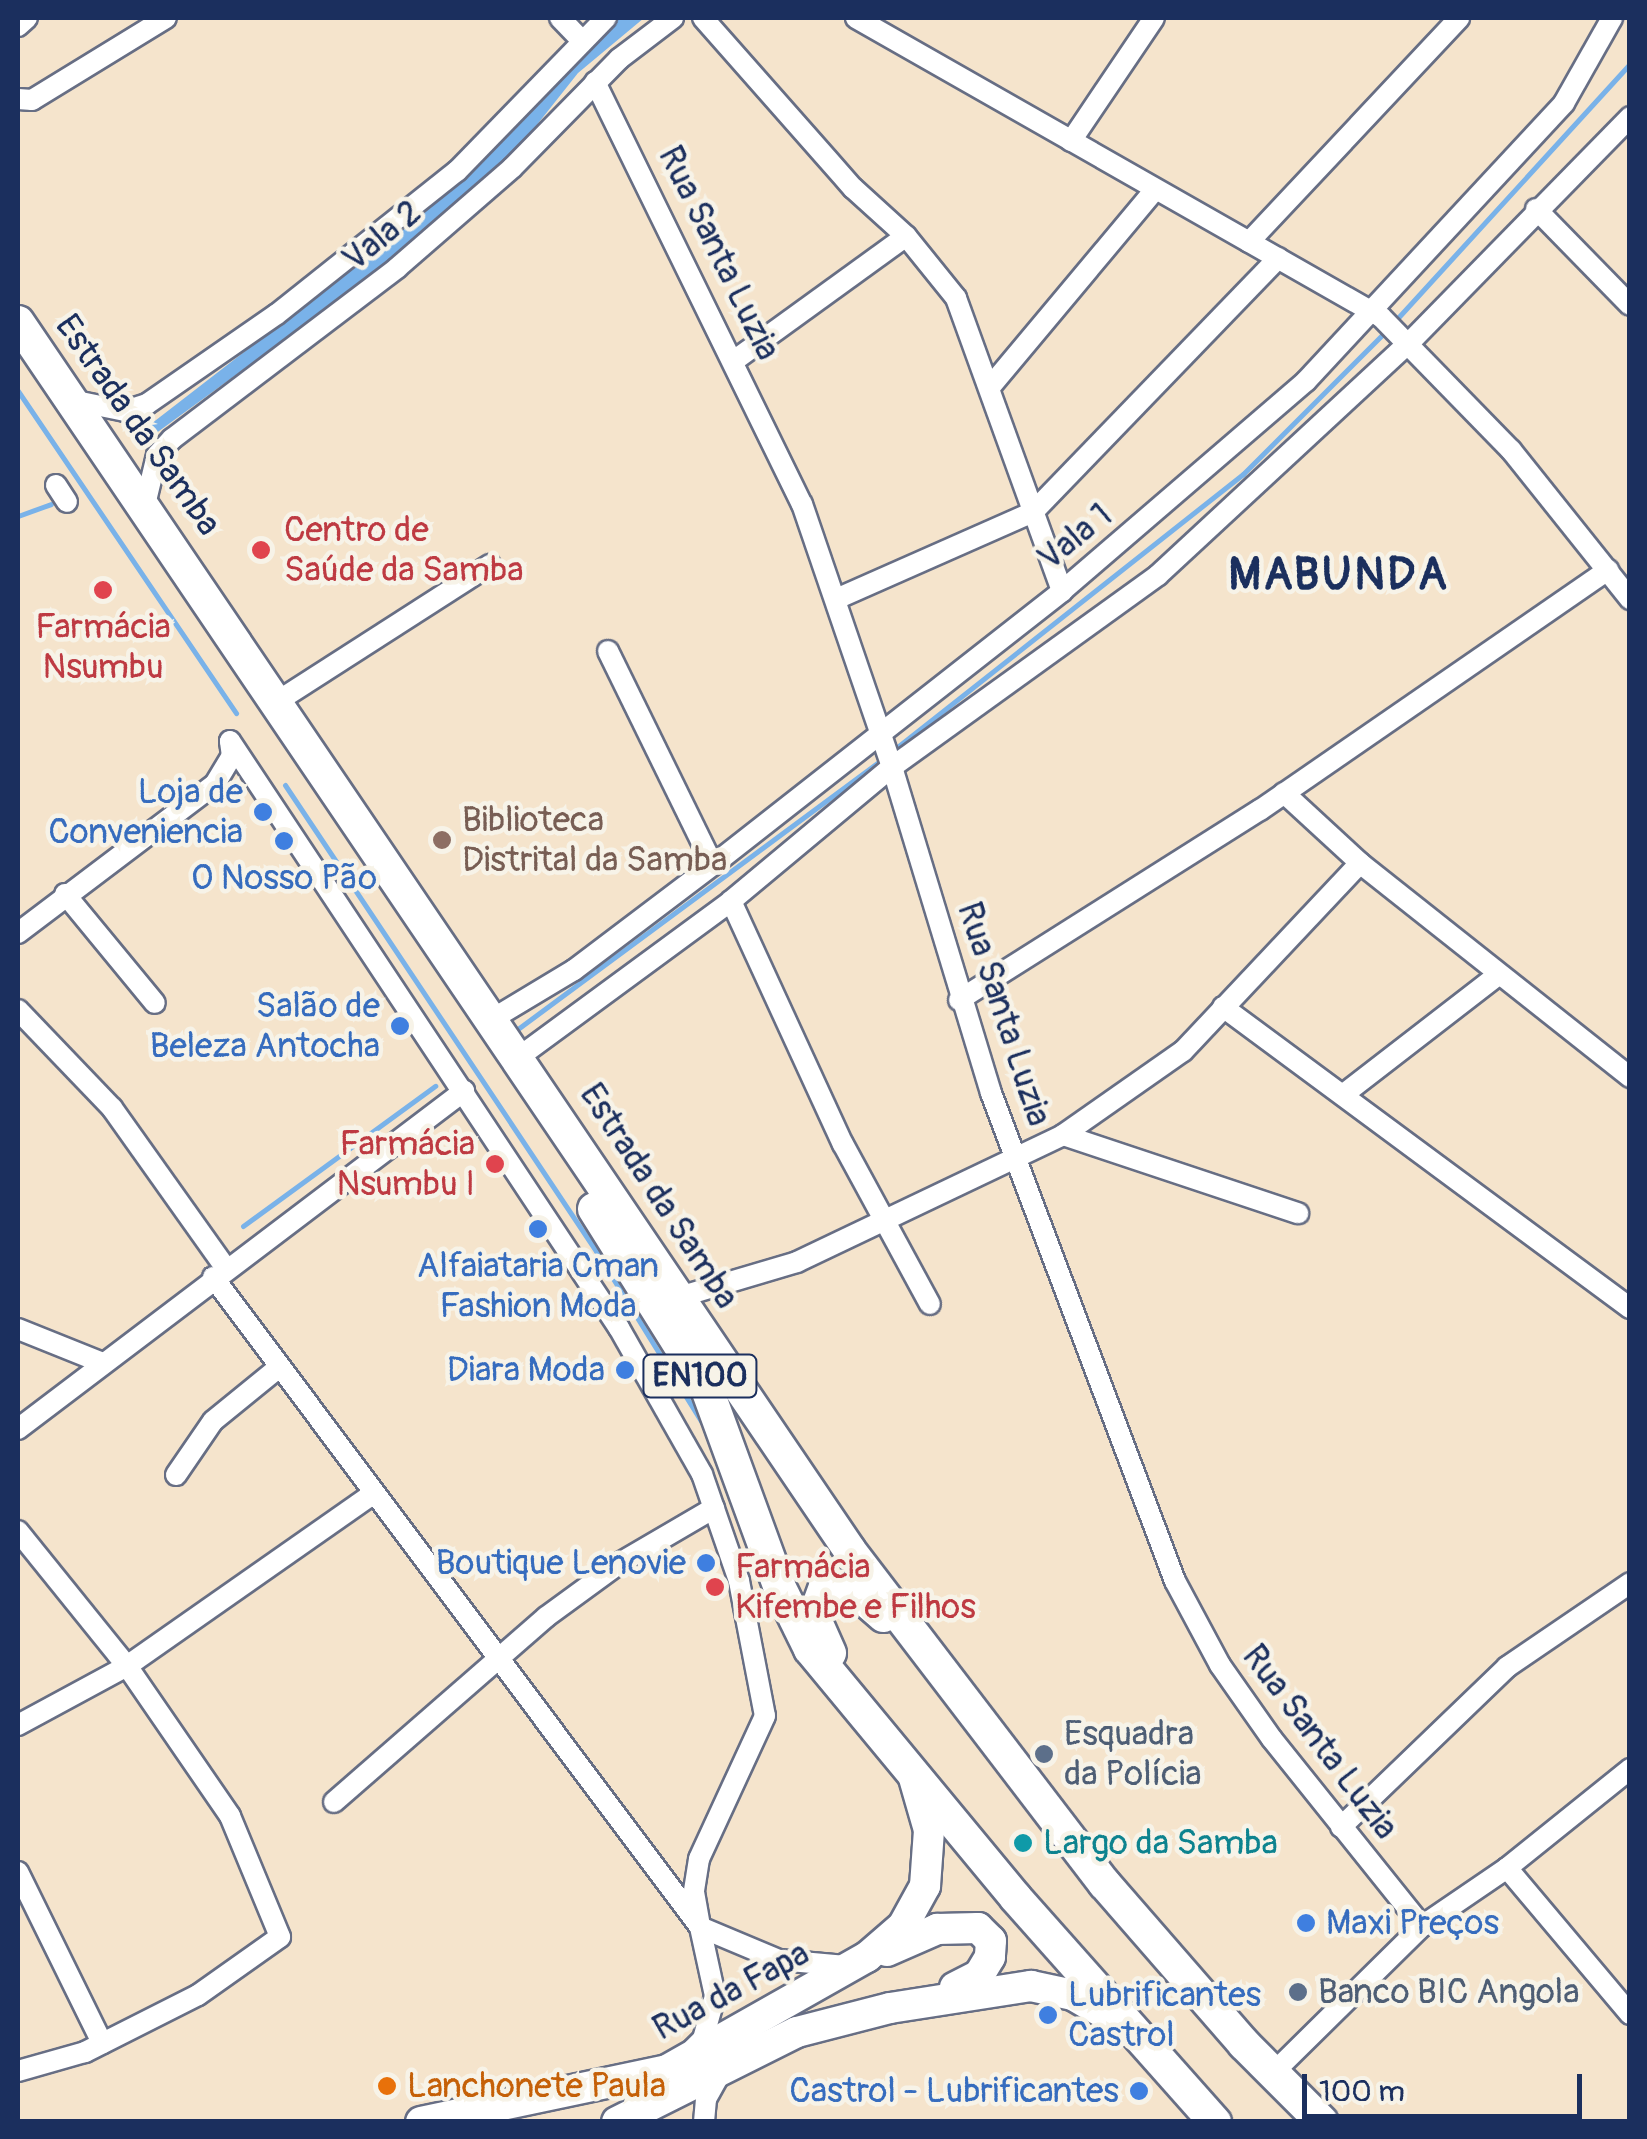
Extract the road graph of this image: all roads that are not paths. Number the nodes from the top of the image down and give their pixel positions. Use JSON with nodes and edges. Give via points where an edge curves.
{"nodes":[{"id":1,"x":27,"y":18,"type":"edge"},
{"id":2,"x":166,"y":18,"type":"edge"},
{"id":3,"x":560,"y":18,"type":"edge"},
{"id":4,"x":606,"y":18,"type":"edge"},
{"id":5,"x":673,"y":18,"type":"edge"},
{"id":6,"x":703,"y":18,"type":"edge"},
{"id":7,"x":856,"y":18,"type":"edge"},
{"id":8,"x":1154,"y":18,"type":"edge"},
{"id":9,"x":1459,"y":18,"type":"edge"},
{"id":10,"x":1612,"y":18,"type":"edge"},
{"id":11,"x":18,"y":26,"type":"edge"},
{"id":12,"x":581,"y":40,"type":"junction"},
{"id":13,"x":595,"y":82,"type":"junction"},
{"id":14,"x":18,"y":99,"type":"edge"},
{"id":15,"x":1630,"y":117,"type":"edge"},
{"id":16,"x":1071,"y":141,"type":"junction"},
{"id":17,"x":1153,"y":192,"type":"junction"},
{"id":18,"x":1536,"y":209,"type":"junction"},
{"id":19,"x":906,"y":236,"type":"junction"},
{"id":20,"x":1249,"y":242,"type":"junction"},
{"id":21,"x":1278,"y":258,"type":"junction"},
{"id":22,"x":1630,"y":305,"type":"edge"},
{"id":23,"x":1375,"y":313,"type":"junction"},
{"id":24,"x":18,"y":322,"type":"edge"},
{"id":25,"x":1406,"y":338,"type":"junction"},
{"id":26,"x":18,"y":350,"type":"edge"},
{"id":27,"x":735,"y":360,"type":"junction"},
{"id":28,"x":990,"y":387,"type":"junction"},
{"id":29,"x":71,"y":400,"type":"junction"},
{"id":30,"x":145,"y":505,"type":"junction"},
{"id":31,"x":1033,"y":512,"type":"junction"},
{"id":32,"x":490,"y":565,"type":"dead end"},
{"id":33,"x":1608,"y":570,"type":"junction"},
{"id":34,"x":1062,"y":591,"type":"junction"},
{"id":35,"x":836,"y":599,"type":"junction"},
{"id":36,"x":1630,"y":599,"type":"edge"},
{"id":37,"x":608,"y":652,"type":"dead end"},
{"id":38,"x":278,"y":701,"type":"junction"},
{"id":39,"x":877,"y":735,"type":"junction"},
{"id":40,"x":890,"y":763,"type":"junction"},
{"id":41,"x":215,"y":784,"type":"junction"},
{"id":42,"x":1284,"y":793,"type":"junction"},
{"id":43,"x":266,"y":796,"type":"junction"},
{"id":44,"x":1360,"y":863,"type":"junction"},
{"id":45,"x":713,"y":865,"type":"junction"},
{"id":46,"x":65,"y":894,"type":"junction"},
{"id":47,"x":731,"y":901,"type":"junction"},
{"id":48,"x":18,"y":933,"type":"edge"},
{"id":49,"x":1498,"y":975,"type":"junction"},
{"id":50,"x":959,"y":1000,"type":"junction"},
{"id":51,"x":155,"y":1003,"type":"dead end"},
{"id":52,"x":1223,"y":1007,"type":"junction"},
{"id":53,"x":18,"y":1010,"type":"edge"},
{"id":54,"x":494,"y":1018,"type":"junction"},
{"id":55,"x":519,"y":1057,"type":"junction"},
{"id":56,"x":1630,"y":1077,"type":"edge"},
{"id":57,"x":464,"y":1091,"type":"junction"},
{"id":58,"x":1344,"y":1094,"type":"junction"},
{"id":59,"x":1063,"y":1135,"type":"junction"},
{"id":60,"x":1017,"y":1157,"type":"junction"},
{"id":61,"x":1298,"y":1213,"type":"dead end"},
{"id":62,"x":885,"y":1222,"type":"junction"},
{"id":63,"x":219,"y":1272,"type":"junction"},
{"id":64,"x":679,"y":1298,"type":"junction"},
{"id":65,"x":930,"y":1304,"type":"dead end"},
{"id":66,"x":1630,"y":1308,"type":"edge"},
{"id":67,"x":18,"y":1329,"type":"edge"},
{"id":68,"x":103,"y":1363,"type":"junction"},
{"id":69,"x":278,"y":1368,"type":"junction"},
{"id":70,"x":18,"y":1429,"type":"edge"},
{"id":71,"x":176,"y":1475,"type":"dead end"},
{"id":72,"x":372,"y":1494,"type":"junction"},
{"id":73,"x":714,"y":1508,"type":"junction"},
{"id":74,"x":18,"y":1530,"type":"edge"},
{"id":75,"x":1630,"y":1583,"type":"edge"},
{"id":76,"x":927,"y":1656,"type":"junction"},
{"id":77,"x":494,"y":1657,"type":"junction"},
{"id":78,"x":127,"y":1666,"type":"junction"},
{"id":79,"x":858,"y":1709,"type":"junction"},
{"id":80,"x":18,"y":1725,"type":"edge"},
{"id":81,"x":1630,"y":1769,"type":"edge"},
{"id":82,"x":912,"y":1773,"type":"junction"},
{"id":83,"x":334,"y":1802,"type":"dead end"},
{"id":84,"x":1341,"y":1828,"type":"junction"},
{"id":85,"x":1507,"y":1868,"type":"junction"},
{"id":86,"x":18,"y":1872,"type":"edge"},
{"id":87,"x":1422,"y":1926,"type":"junction"},
{"id":88,"x":700,"y":1927,"type":"junction"},
{"id":89,"x":853,"y":1966,"type":"junction"},
{"id":90,"x":890,"y":2008,"type":"junction"},
{"id":91,"x":1630,"y":2014,"type":"edge"},
{"id":92,"x":1142,"y":2041,"type":"junction"},
{"id":93,"x":102,"y":2042,"type":"junction"},
{"id":94,"x":743,"y":2056,"type":"junction"},
{"id":95,"x":18,"y":2072,"type":"edge"},
{"id":96,"x":1272,"y":2074,"type":"junction"},
{"id":97,"x":648,"y":2075,"type":"junction"},
{"id":98,"x":1315,"y":2117,"type":"edge"},
{"id":99,"x":422,"y":2121,"type":"edge"},
{"id":100,"x":617,"y":2122,"type":"edge"},
{"id":101,"x":704,"y":2122,"type":"edge"},
{"id":102,"x":1216,"y":2122,"type":"edge"}],
"edges":[{"from":1,"to":11,"type":"street"},
{"from":2,"to":14,"type":"street","via":[[32,100]]},
{"from":3,"to":12,"type":"street"},
{"from":4,"to":12,"type":"street","name":"Vala 2"},
{"from":5,"to":13,"type":"street","name":"Vala 2"},
{"from":6,"to":19,"type":"street","via":[[791,122]]},
{"from":7,"to":16,"type":"street"},
{"from":8,"to":16,"type":"street"},
{"from":9,"to":20,"type":"street"},
{"from":10,"to":23,"type":"street","name":"Vala 1","via":[[1564,103]]},
{"from":12,"to":29,"type":"street","name":"Vala 2","via":[[457,171],[277,314],[147,404],[125,411]]},
{"from":13,"to":27,"type":"street","name":"Rua Santa Luzia"},
{"from":13,"to":30,"type":"street","name":"Vala 2","via":[[512,168],[397,268],[172,439],[158,456]]},
{"from":15,"to":18,"type":"street"},
{"from":16,"to":17,"type":"street"},
{"from":17,"to":20,"type":"street"},
{"from":17,"to":28,"type":"street"},
{"from":18,"to":22,"type":"street"},
{"from":18,"to":25,"type":"street"},
{"from":19,"to":27,"type":"street"},
{"from":19,"to":28,"type":"street","via":[[956,298]]},
{"from":20,"to":21,"type":"street"},
{"from":21,"to":23,"type":"street"},
{"from":21,"to":31,"type":"street"},
{"from":23,"to":25,"type":"street"},
{"from":23,"to":34,"type":"street","name":"Vala 1","via":[[1306,381]]},
{"from":24,"to":29,"type":"main road","name":"Estrada da Samba","number":"EN100"},
{"from":25,"to":33,"type":"street","via":[[1523,464]]},
{"from":25,"to":40,"type":"street","via":[[1158,574]]},
{"from":26,"to":79,"type":"main road","name":"Estrada da Samba","number":"EN100","via":[[392,902],[693,1364],[722,1420],[791,1616]]},
{"from":27,"to":35,"type":"street","name":"Rua Santa Luzia","via":[[802,504]]},
{"from":28,"to":31,"type":"street"},
{"from":29,"to":30,"type":"main road","name":"Estrada da Samba","number":"EN100"},
{"from":30,"to":38,"type":"main road","name":"Estrada da Samba","number":"EN100"},
{"from":31,"to":34,"type":"street"},
{"from":31,"to":35,"type":"street"},
{"from":32,"to":38,"type":"street"},
{"from":33,"to":36,"type":"street"},
{"from":33,"to":42,"type":"street"},
{"from":34,"to":39,"type":"street","name":"Vala 1"},
{"from":35,"to":39,"type":"street","name":"Rua Santa Luzia"},
{"from":37,"to":45,"type":"street"},
{"from":38,"to":54,"type":"main road","name":"Estrada da Samba","number":"EN100"},
{"from":39,"to":40,"type":"street","name":"Rua Santa Luzia"},
{"from":39,"to":45,"type":"street","name":"Vala 1"},
{"from":40,"to":47,"type":"street"},
{"from":40,"to":50,"type":"street","name":"Rua Santa Luzia"},
{"from":41,"to":43,"type":"street","via":[[250,786]]},
{"from":41,"to":43,"type":"street","via":[[232,756],[230,741]]},
{"from":41,"to":46,"type":"street"},
{"from":42,"to":44,"type":"street"},
{"from":42,"to":50,"type":"street"},
{"from":43,"to":57,"type":"street"},
{"from":44,"to":49,"type":"street"},
{"from":44,"to":52,"type":"street"},
{"from":45,"to":54,"type":"street","name":"Vala 1","via":[[574,970]]},
{"from":46,"to":48,"type":"street"},
{"from":46,"to":51,"type":"street"},
{"from":47,"to":55,"type":"street"},
{"from":47,"to":62,"type":"street"},
{"from":49,"to":56,"type":"street"},
{"from":49,"to":58,"type":"street"},
{"from":50,"to":60,"type":"street","name":"Rua Santa Luzia"},
{"from":52,"to":58,"type":"street"},
{"from":52,"to":59,"type":"street","via":[[1183,1051]]},
{"from":53,"to":63,"type":"street","via":[[112,1108]]},
{"from":54,"to":55,"type":"main road","name":"Estrada da Samba","number":"EN100"},
{"from":55,"to":64,"type":"main road","name":"Estrada da Samba","number":"EN100"},
{"from":57,"to":63,"type":"street"},
{"from":57,"to":73,"type":"street","via":[[644,1370]]},
{"from":58,"to":66,"type":"street"},
{"from":59,"to":60,"type":"street"},
{"from":59,"to":61,"type":"street"},
{"from":60,"to":62,"type":"street"},
{"from":60,"to":84,"type":"street","name":"Rua Santa Luzia","via":[[1174,1582],[1220,1665]]},
{"from":62,"to":64,"type":"street","via":[[797,1262]]},
{"from":62,"to":65,"type":"street"},
{"from":63,"to":68,"type":"street"},
{"from":63,"to":69,"type":"street"},
{"from":64,"to":76,"type":"main road","name":"Estrada da Samba","number":"EN100"},
{"from":67,"to":68,"type":"street"},
{"from":68,"to":70,"type":"street"},
{"from":69,"to":71,"type":"street","via":[[213,1421]]},
{"from":69,"to":72,"type":"street"},
{"from":72,"to":77,"type":"street"},
{"from":72,"to":78,"type":"street"},
{"from":73,"to":77,"type":"street","via":[[620,1563]]},
{"from":73,"to":88,"type":"street","via":[[739,1580],[766,1716],[699,1859],[694,1892]]},
{"from":74,"to":78,"type":"street"},
{"from":75,"to":84,"type":"street","via":[[1507,1667]]},
{"from":76,"to":79,"type":"main road","via":[[857,1593],[825,1586],[814,1617]]},
{"from":76,"to":96,"type":"main road","name":"Estrada da Samba","number":"EN100","via":[[1105,1884]]},
{"from":77,"to":83,"type":"street"},
{"from":77,"to":88,"type":"street"},
{"from":78,"to":80,"type":"street"},
{"from":78,"to":93,"type":"street","via":[[230,1816],[280,1937],[198,1994]]},
{"from":79,"to":82,"type":"main road","name":"Estrada da Samba","number":"EN100"},
{"from":81,"to":85,"type":"street"},
{"from":82,"to":89,"type":"main road","name":"Rua da Fapa","via":[[929,1830],[925,1886],[903,1926]]},
{"from":82,"to":92,"type":"main road","name":"Estrada da Samba","number":"EN100"},
{"from":84,"to":87,"type":"street","name":"Rua Santa Luzia"},
{"from":85,"to":87,"type":"street"},
{"from":85,"to":91,"type":"street"},
{"from":86,"to":93,"type":"street"},
{"from":87,"to":96,"type":"street"},
{"from":88,"to":89,"type":"street","via":[[779,1960]]},
{"from":88,"to":97,"type":"street","via":[[714,1972],[712,2018],[687,2054]]},
{"from":89,"to":90,"type":"main road","via":[[956,1925],[978,1928],[991,1941],[979,1975]]},
{"from":89,"to":97,"type":"main road","name":"Rua da Fapa","via":[[711,2050]]},
{"from":90,"to":92,"type":"main road","via":[[1002,1986],[1050,1988],[1099,2007]]},
{"from":90,"to":94,"type":"main road","via":[[797,2032]]},
{"from":92,"to":102,"type":"main road","name":"Estrada da Samba","number":"EN100"},
{"from":93,"to":95,"type":"street"},
{"from":94,"to":100,"type":"main road"},
{"from":94,"to":101,"type":"street","via":[[716,2077]]},
{"from":96,"to":98,"type":"main road","name":"Estrada da Samba","number":"EN100"},
{"from":97,"to":99,"type":"main road","name":"Rua da Fapa"}]}
